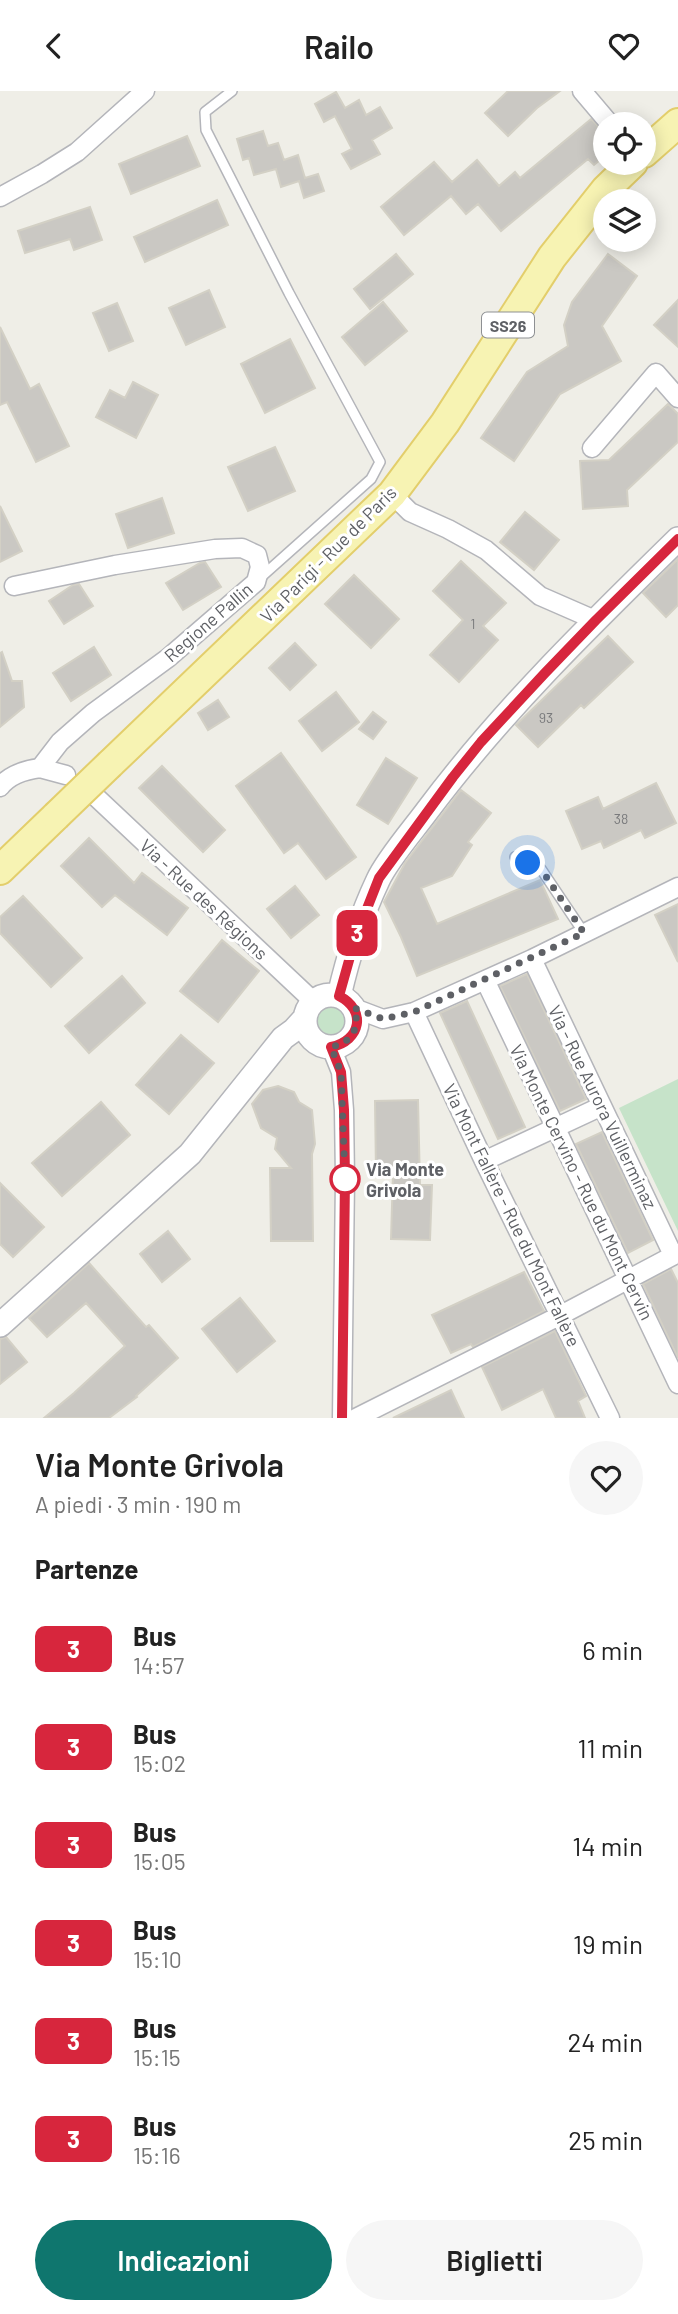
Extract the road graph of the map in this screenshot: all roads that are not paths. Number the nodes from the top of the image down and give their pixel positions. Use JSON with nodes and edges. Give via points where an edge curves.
{"nodes":[{"id":1,"x":145,"y":91,"type":"edge"},
{"id":2,"x":232,"y":91,"type":"edge"},
{"id":3,"x":582,"y":91,"type":"edge"},
{"id":4,"x":600,"y":112,"type":"edge"},
{"id":5,"x":678,"y":123,"type":"edge"},
{"id":6,"x":656,"y":142,"type":"edge"},
{"id":7,"x":621,"y":175,"type":"edge"},
{"id":8,"x":0,"y":197,"type":"edge"},
{"id":9,"x":678,"y":398,"type":"edge"},
{"id":10,"x":592,"y":449,"type":"dead end"},
{"id":11,"x":391,"y":494,"type":"junction"},
{"id":12,"x":678,"y":539,"type":"edge"},
{"id":13,"x":257,"y":582,"type":"junction"},
{"id":14,"x":11,"y":585,"type":"dead end"},
{"id":15,"x":596,"y":620,"type":"junction"},
{"id":16,"x":40,"y":768,"type":"junction"},
{"id":17,"x":66,"y":775,"type":"dead end"},
{"id":18,"x":0,"y":787,"type":"edge"},
{"id":19,"x":95,"y":796,"type":"dead end"},
{"id":20,"x":515,"y":857,"type":"dead end"},
{"id":21,"x":0,"y":870,"type":"edge"},
{"id":22,"x":678,"y":887,"type":"edge"},
{"id":23,"x":584,"y":933,"type":"junction"},
{"id":24,"x":532,"y":959,"type":"junction"},
{"id":25,"x":485,"y":980,"type":"junction"},
{"id":26,"x":346,"y":1002,"type":"junction"},
{"id":27,"x":309,"y":1010,"type":"junction"},
{"id":28,"x":414,"y":1012,"type":"junction"},
{"id":29,"x":331,"y":1047,"type":"junction"},
{"id":30,"x":602,"y":1106,"type":"junction"},
{"id":31,"x":555,"y":1128,"type":"junction"},
{"id":32,"x":484,"y":1161,"type":"junction"},
{"id":33,"x":676,"y":1254,"type":"edge"},
{"id":34,"x":628,"y":1278,"type":"junction"},
{"id":35,"x":561,"y":1315,"type":"junction"},
{"id":36,"x":0,"y":1325,"type":"edge"},
{"id":37,"x":678,"y":1384,"type":"edge"},
{"id":38,"x":342,"y":1418,"type":"edge"},
{"id":39,"x":356,"y":1418,"type":"edge"},
{"id":40,"x":610,"y":1418,"type":"edge"}],
"edges":[{"from":1,"to":8,"type":"street","via":[[77,152]]},
{"from":2,"to":13,"type":"lane","via":[[205,111],[206,130],[380,462],[371,479]]},
{"from":3,"to":4,"type":"street"},
{"from":5,"to":6,"type":"main road"},
{"from":7,"to":11,"type":"main road","name":"Via Parigi - Rue de Paris","number":"SS26","via":[[552,257],[445,423]]},
{"from":9,"to":10,"type":"street","via":[[656,373]]},
{"from":11,"to":15,"type":"street","via":[[410,512],[486,550],[540,596]]},
{"from":11,"to":21,"type":"main road","name":"Via Parigi - Rue de Paris","number":"SS26","bridge":true},
{"from":12,"to":15,"type":"street"},
{"from":13,"to":14,"type":"street","name":"Regione Pallin","via":[[257,555],[242,548]]},
{"from":13,"to":16,"type":"street","name":"Regione Pallin","via":[[93,713],[60,742]]},
{"from":15,"to":26,"type":"street","via":[[481,742],[379,878],[355,939]]},
{"from":16,"to":17,"type":"street"},
{"from":16,"to":18,"type":"street","via":[[25,770]]},
{"from":19,"to":27,"type":"street","name":"Via - Rue des Régions"},
{"from":20,"to":23,"type":"lane","via":[[541,869]]},
{"from":22,"to":23,"type":"street"},
{"from":23,"to":24,"type":"street"},
{"from":24,"to":25,"type":"street"},
{"from":24,"to":30,"type":"street","name":"Via - Rue Aurora Vuillerminaz"},
{"from":25,"to":28,"type":"street"},
{"from":25,"to":31,"type":"street","name":"Via Monte Cervino - Rue du Mont Cervin"},
{"from":26,"to":27,"type":"street","via":[[325,995]]},
{"from":26,"to":28,"type":"street","via":[[383,1019]]},
{"from":26,"to":29,"type":"street","via":[[357,1022],[352,1036]]},
{"from":27,"to":29,"type":"street","via":[[304,1025],[311,1038]]},
{"from":27,"to":36,"type":"street","via":[[190,1154]]},
{"from":28,"to":32,"type":"street","name":"Via Mont Fallère - Rue du Mont Fallère"},
{"from":29,"to":38,"type":"street","via":[[341,1072],[344,1110]]},
{"from":30,"to":31,"type":"street"},
{"from":30,"to":33,"type":"street","name":"Via - Rue Aurora Vuillerminaz"},
{"from":31,"to":32,"type":"street"},
{"from":31,"to":34,"type":"street","name":"Via Monte Cervino - Rue du Mont Cervin"},
{"from":32,"to":35,"type":"street","name":"Via Mont Fallère - Rue du Mont Fallère"},
{"from":33,"to":34,"type":"street"},
{"from":34,"to":35,"type":"street"},
{"from":34,"to":37,"type":"street","name":"Via Monte Cervino - Rue du Mont Cervin"},
{"from":35,"to":39,"type":"street"},
{"from":35,"to":40,"type":"street","name":"Via Mont Fallère - Rue du Mont Fallère"}]}
